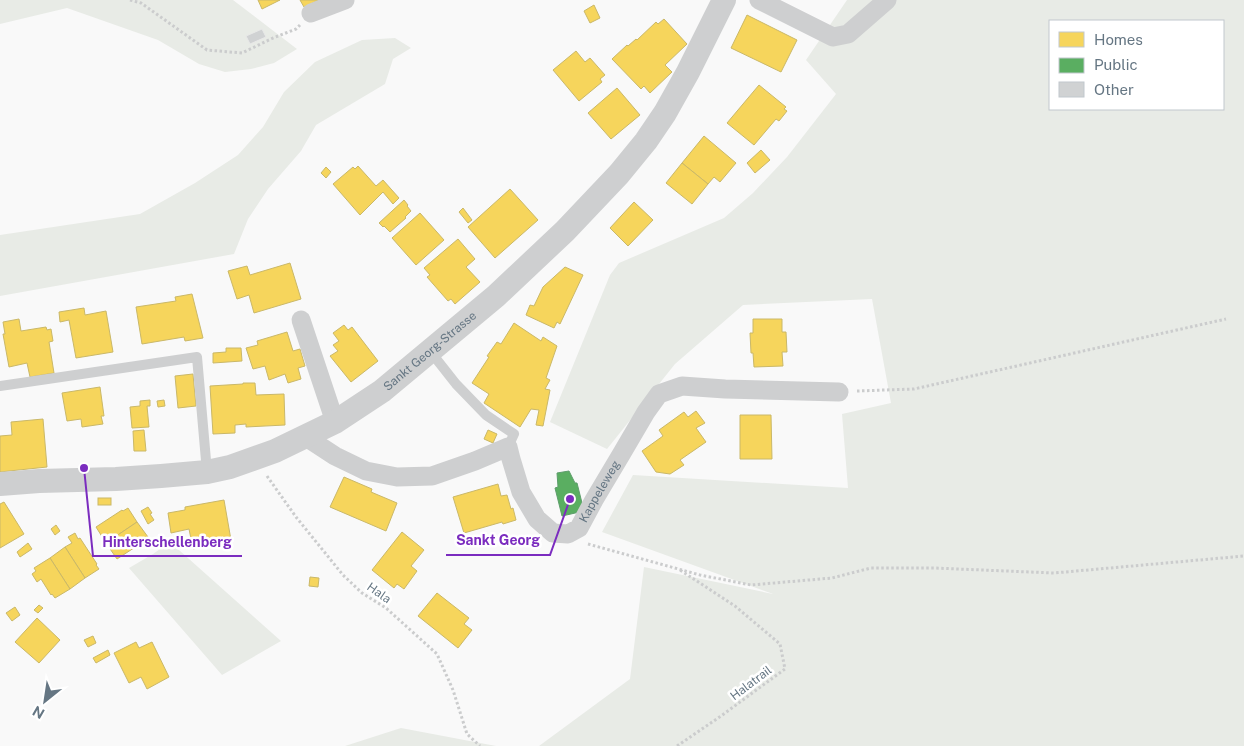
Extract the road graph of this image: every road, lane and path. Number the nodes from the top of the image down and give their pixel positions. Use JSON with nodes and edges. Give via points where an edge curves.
{"nodes":[{"id":1,"x":130,"y":0,"type":"edge"},
{"id":2,"x":345,"y":0,"type":"edge"},
{"id":3,"x":724,"y":0,"type":"edge"},
{"id":4,"x":759,"y":0,"type":"edge"},
{"id":5,"x":887,"y":0,"type":"edge"},
{"id":6,"x":143,"y":1,"type":"edge"},
{"id":7,"x":311,"y":13,"type":"joint"},
{"id":8,"x":1226,"y":318,"type":"dead end"},
{"id":9,"x":302,"y":320,"type":"dead end"},
{"id":10,"x":430,"y":351,"type":"junction"},
{"id":11,"x":0,"y":386,"type":"edge"},
{"id":12,"x":839,"y":392,"type":"joint"},
{"id":13,"x":335,"y":422,"type":"junction"},
{"id":14,"x":306,"y":437,"type":"junction"},
{"id":15,"x":508,"y":447,"type":"junction"},
{"id":16,"x":256,"y":458,"type":"junction"},
{"id":17,"x":207,"y":472,"type":"junction"},
{"id":18,"x":0,"y":484,"type":"edge"},
{"id":19,"x":568,"y":534,"type":"junction"},
{"id":20,"x":1244,"y":556,"type":"edge"},
{"id":21,"x":678,"y":568,"type":"junction"},
{"id":22,"x":480,"y":746,"type":"edge"},
{"id":23,"x":677,"y":746,"type":"edge"}],
"edges":[{"from":1,"to":6,"type":"path"},
{"from":2,"to":7,"type":"street"},
{"from":3,"to":10,"type":"street","name":"Sankt Georg-Strasse","via":[[665,114],[619,174],[503,290]]},
{"from":4,"to":5,"type":"street","via":[[833,37],[848,34]]},
{"from":6,"to":7,"type":"path","via":[[207,50],[242,53],[296,29]]},
{"from":8,"to":12,"type":"path","via":[[914,389]]},
{"from":9,"to":13,"type":"street"},
{"from":10,"to":13,"type":"street","name":"Sankt Georg-Strasse","via":[[382,391]]},
{"from":10,"to":15,"type":"lane","via":[[486,415],[514,434]]},
{"from":11,"to":17,"type":"lane","via":[[197,356]]},
{"from":12,"to":19,"type":"street","name":"Kappeleweg","via":[[682,386],[659,394],[579,528]]},
{"from":13,"to":14,"type":"street","name":"Sankt Georg-Strasse"},
{"from":14,"to":15,"type":"street","via":[[366,471],[397,477],[432,476]]},
{"from":14,"to":16,"type":"street","name":"Sankt Georg-Strasse"},
{"from":15,"to":19,"type":"street","name":"Kappeleweg","via":[[521,492],[537,519],[552,533]]},
{"from":16,"to":17,"type":"street","name":"Sankt Georg-Strasse"},
{"from":16,"to":22,"type":"path","name":"Hala","via":[[296,517],[343,575],[437,654],[467,734]]},
{"from":17,"to":18,"type":"street","name":"Sankt Georg-Strasse"},
{"from":19,"to":21,"type":"path","via":[[582,543]]},
{"from":20,"to":21,"type":"path","via":[[1054,573],[871,568],[832,578],[751,585]]},
{"from":21,"to":23,"type":"path","name":"Halatrail","via":[[735,606],[780,644],[785,669]]}]}
